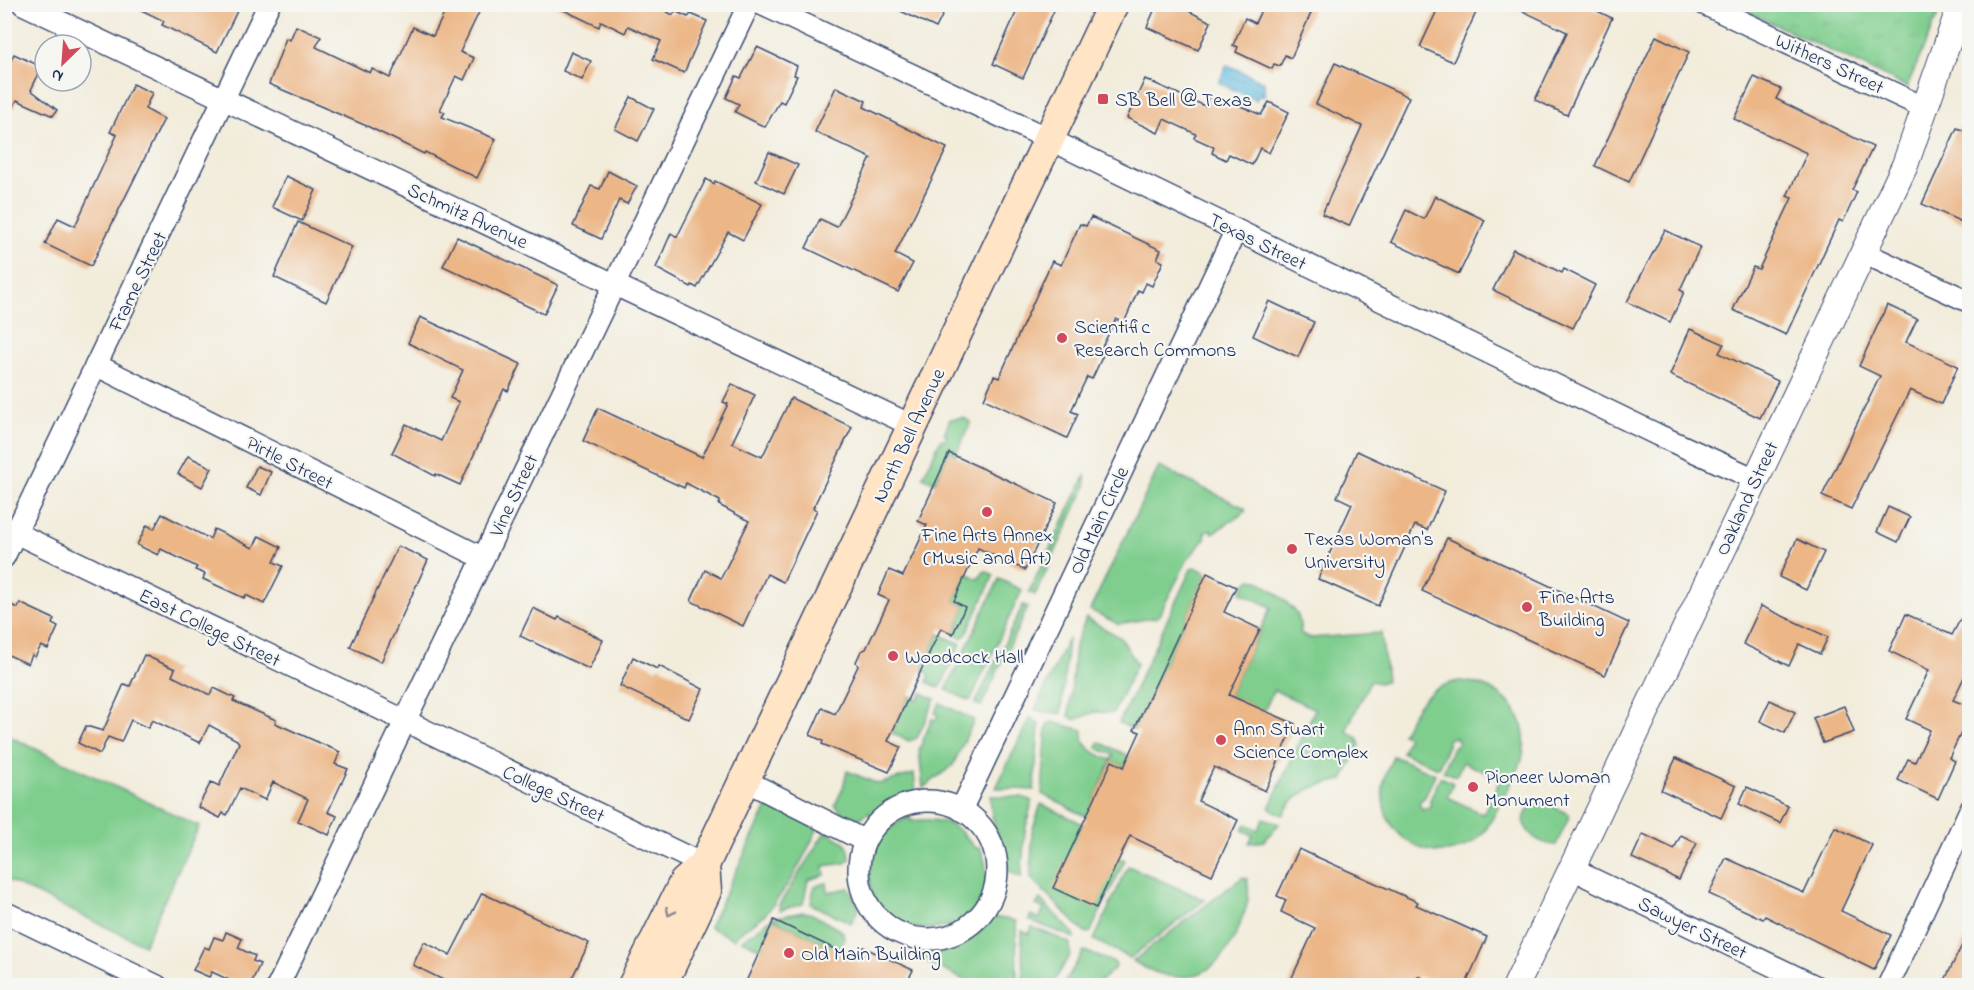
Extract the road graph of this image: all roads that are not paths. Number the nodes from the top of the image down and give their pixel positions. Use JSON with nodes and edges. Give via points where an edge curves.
{"nodes":[{"id":1,"x":23,"y":4,"type":"edge"},
{"id":2,"x":269,"y":4,"type":"edge"},
{"id":3,"x":749,"y":4,"type":"edge"},
{"id":4,"x":761,"y":4,"type":"edge"},
{"id":5,"x":1113,"y":4,"type":"edge"},
{"id":6,"x":1704,"y":4,"type":"edge"},
{"id":7,"x":1961,"y":4,"type":"edge"},
{"id":8,"x":224,"y":100,"type":"junction"},
{"id":9,"x":1923,"y":107,"type":"junction"},
{"id":10,"x":1049,"y":139,"type":"junction"},
{"id":11,"x":1236,"y":230,"type":"junction"},
{"id":12,"x":1864,"y":253,"type":"junction"},
{"id":13,"x":614,"y":285,"type":"junction"},
{"id":14,"x":1970,"y":302,"type":"edge"},
{"id":15,"x":96,"y":365,"type":"junction"},
{"id":16,"x":913,"y":426,"type":"junction"},
{"id":17,"x":1755,"y":479,"type":"junction"},
{"id":18,"x":16,"y":533,"type":"junction"},
{"id":19,"x":4,"y":557,"type":"edge"},
{"id":20,"x":483,"y":558,"type":"junction"},
{"id":21,"x":404,"y":722,"type":"junction"},
{"id":22,"x":744,"y":780,"type":"junction"},
{"id":23,"x":961,"y":810,"type":"junction"},
{"id":24,"x":1970,"y":810,"type":"edge"},
{"id":25,"x":865,"y":841,"type":"junction"},
{"id":26,"x":704,"y":866,"type":"junction"},
{"id":27,"x":1573,"y":866,"type":"junction"},
{"id":28,"x":4,"y":912,"type":"edge"},
{"id":29,"x":157,"y":986,"type":"edge"},
{"id":30,"x":278,"y":986,"type":"edge"},
{"id":31,"x":633,"y":986,"type":"edge"},
{"id":32,"x":661,"y":986,"type":"edge"},
{"id":33,"x":1516,"y":986,"type":"edge"},
{"id":34,"x":1815,"y":986,"type":"edge"},
{"id":35,"x":1888,"y":986,"type":"edge"}],
"edges":[{"from":1,"to":8,"type":"street","name":"Schmitz Avenue"},
{"from":2,"to":8,"type":"street","name":"Frame Street"},
{"from":3,"to":13,"type":"street","name":"Vine Street"},
{"from":4,"to":10,"type":"street","name":"Texas Street"},
{"from":5,"to":10,"type":"main road","name":"North Bell Avenue"},
{"from":6,"to":9,"type":"street","name":"Withers Street"},
{"from":7,"to":9,"type":"street","name":"Oakland Street"},
{"from":8,"to":13,"type":"street","name":"Schmitz Avenue"},
{"from":8,"to":15,"type":"street","name":"Frame Street"},
{"from":9,"to":12,"type":"street","name":"Oakland Street","via":[[1905,165]]},
{"from":10,"to":11,"type":"street","name":"Texas Street"},
{"from":10,"to":16,"type":"main road","name":"North Bell Avenue"},
{"from":11,"to":17,"type":"street","name":"Texas Street","via":[[1648,431]]},
{"from":11,"to":23,"type":"street","name":"Old Main Circle"},
{"from":12,"to":14,"type":"street"},
{"from":12,"to":17,"type":"street","name":"Oakland Street"},
{"from":13,"to":16,"type":"street","name":"Schmitz Avenue"},
{"from":13,"to":20,"type":"street","name":"Vine Street"},
{"from":15,"to":18,"type":"street","name":"Frame Street"},
{"from":15,"to":20,"type":"street","name":"Pirtle Street"},
{"from":16,"to":22,"type":"main road","name":"North Bell Avenue"},
{"from":17,"to":27,"type":"street","name":"Oakland Street"},
{"from":18,"to":19,"type":"street","name":"Frame Street"},
{"from":18,"to":21,"type":"street","name":"East College Street"},
{"from":20,"to":21,"type":"street","name":"Vine Street"},
{"from":21,"to":26,"type":"street","name":"College Street"},
{"from":21,"to":30,"type":"street","name":"Vine Street"},
{"from":22,"to":25,"type":"street"},
{"from":22,"to":26,"type":"main road","name":"North Bell Avenue"},
{"from":23,"to":25,"type":"street","via":[[938,802],[909,804],[886,815]]},
{"from":23,"to":25,"type":"street","via":[[985,832],[994,850],[997,871],[993,894],[982,914],[953,935],[918,939],[884,924],[870,908],[858,878]]},
{"from":24,"to":35,"type":"street"},
{"from":26,"to":31,"type":"main road","name":"North Bell Avenue","one_way":true,"via":[[684,882]]},
{"from":26,"to":32,"type":"main road","name":"North Bell Avenue","via":[[706,891]]},
{"from":27,"to":33,"type":"street","name":"Oakland Street"},
{"from":27,"to":34,"type":"street","name":"Sawyer Street","via":[[1588,877]]},
{"from":28,"to":29,"type":"street"}]}
